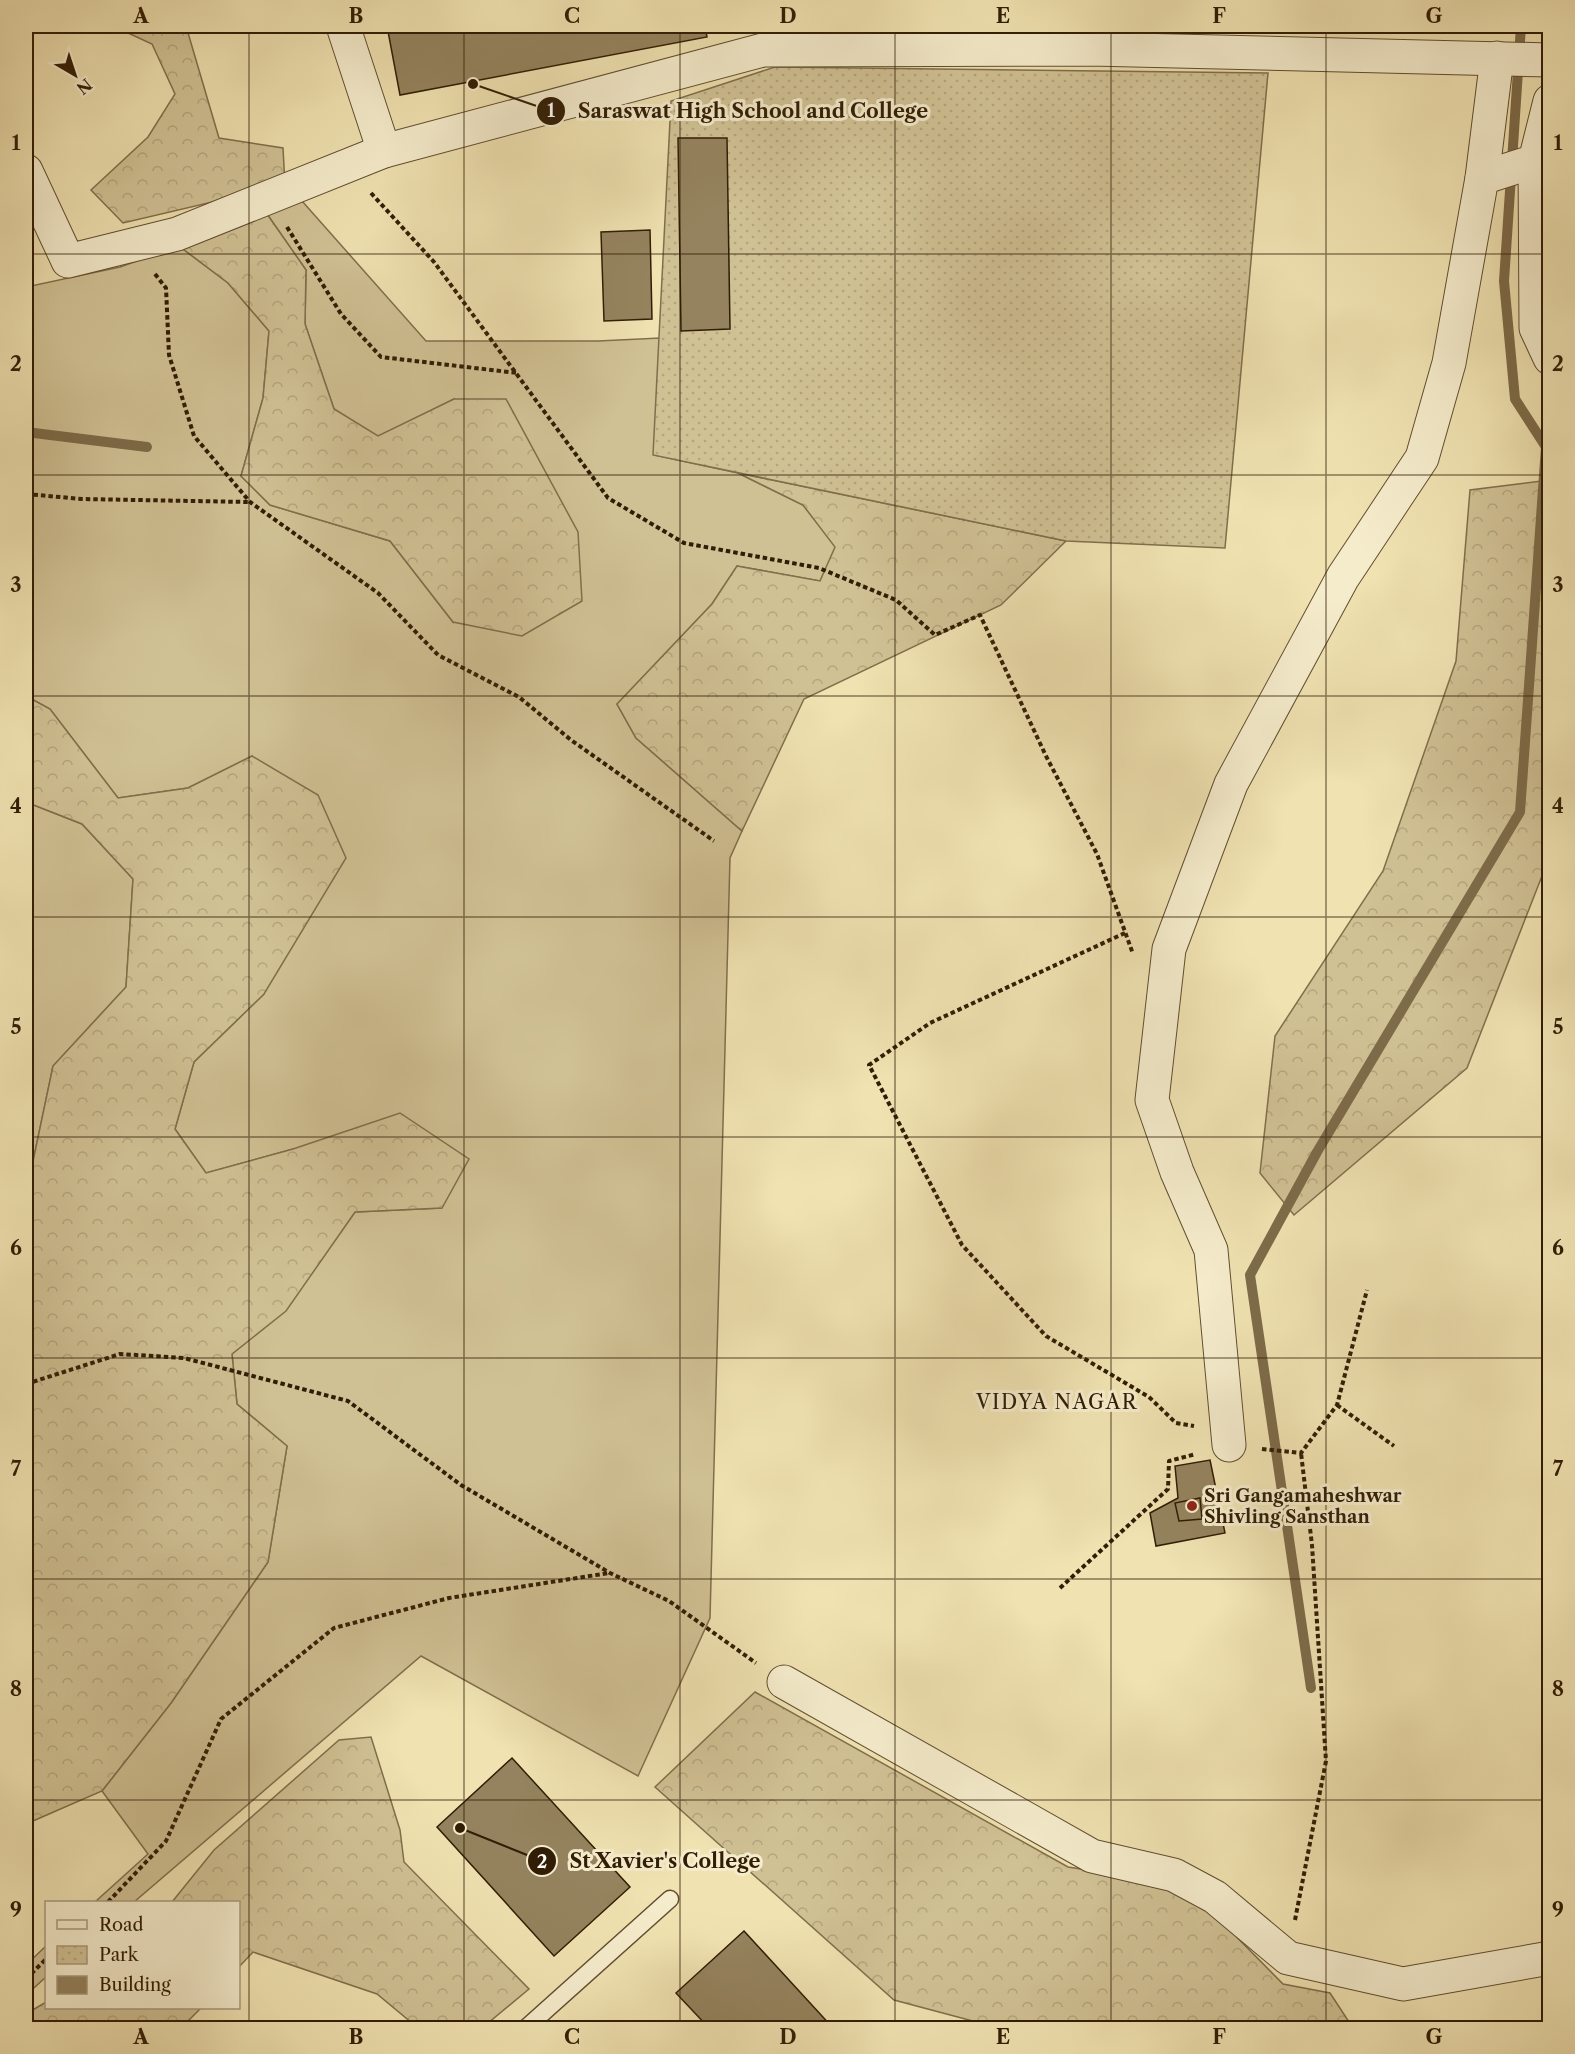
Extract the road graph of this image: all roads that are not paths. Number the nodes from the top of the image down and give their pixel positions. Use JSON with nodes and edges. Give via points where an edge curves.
{"nodes":[{"id":1,"x":343,"y":26,"type":"edge"},
{"id":2,"x":760,"y":38,"type":"edge"},
{"id":3,"x":1239,"y":39,"type":"edge"},
{"id":4,"x":1522,"y":59,"type":"edge"},
{"id":5,"x":1550,"y":100,"type":"edge"},
{"id":6,"x":384,"y":151,"type":"junction"},
{"id":7,"x":1517,"y":168,"type":"edge"},
{"id":8,"x":26,"y":171,"type":"edge"},
{"id":9,"x":1550,"y":358,"type":"edge"},
{"id":10,"x":1229,"y":1439,"type":"road end"},
{"id":11,"x":783,"y":1683,"type":"road end"},
{"id":12,"x":670,"y":1899,"type":"dead end"},
{"id":13,"x":1550,"y":1958,"type":"edge"},
{"id":14,"x":526,"y":2028,"type":"edge"}],
"edges":[{"from":1,"to":6,"type":"street"},
{"from":2,"to":3,"type":"street","via":[[1091,49]]},
{"from":2,"to":6,"type":"street"},
{"from":3,"to":4,"type":"street"},
{"from":4,"to":7,"type":"street"},
{"from":5,"to":7,"type":"street"},
{"from":6,"to":8,"type":"street","via":[[177,234],[68,261]]},
{"from":7,"to":9,"type":"street","via":[[1536,328]]},
{"from":7,"to":10,"type":"street","via":[[1449,363],[1422,458],[1343,577],[1231,784],[1169,949],[1152,1100],[1210,1250]]},
{"from":11,"to":13,"type":"street","via":[[1092,1856],[1173,1875],[1215,1896],[1288,1958],[1404,1984]]},
{"from":12,"to":14,"type":"lane"}]}
